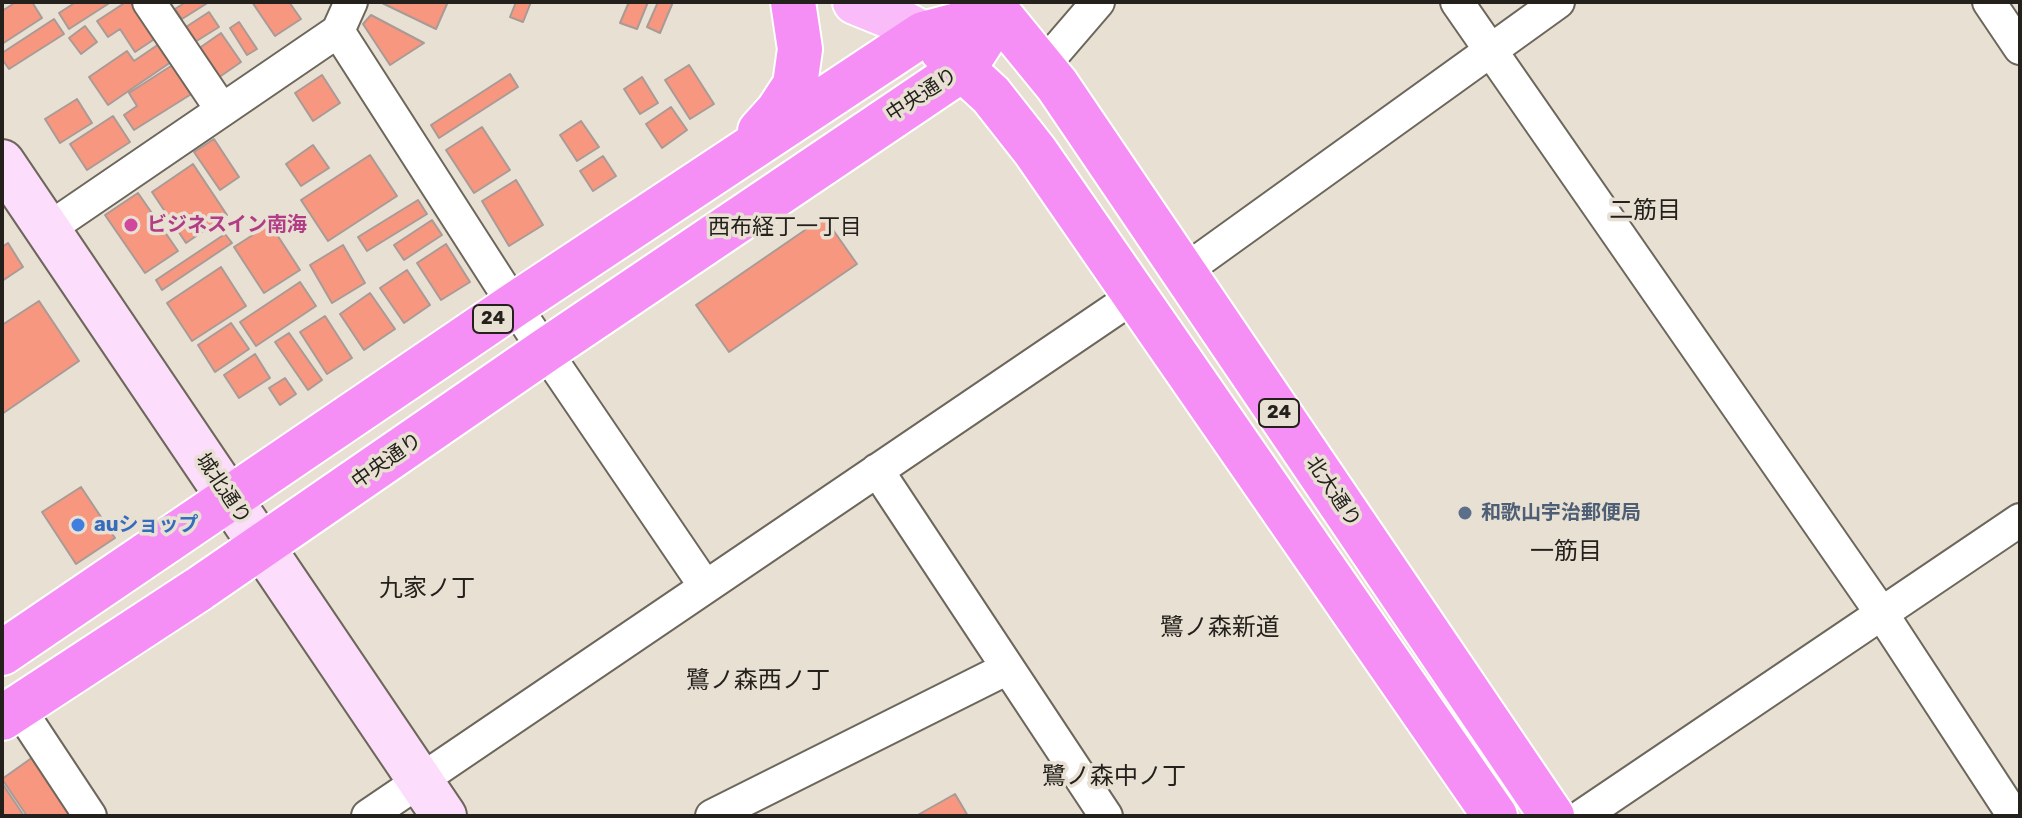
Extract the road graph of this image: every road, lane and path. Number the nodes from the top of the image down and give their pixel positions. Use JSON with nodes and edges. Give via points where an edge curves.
{"nodes":[{"id":1,"x":149,"y":2,"type":"edge"},
{"id":2,"x":351,"y":2,"type":"edge"},
{"id":3,"x":793,"y":2,"type":"edge"},
{"id":4,"x":855,"y":2,"type":"edge"},
{"id":5,"x":1098,"y":2,"type":"edge"},
{"id":6,"x":1457,"y":2,"type":"edge"},
{"id":7,"x":1558,"y":2,"type":"edge"},
{"id":8,"x":1989,"y":2,"type":"edge"},
{"id":9,"x":998,"y":6,"type":"edge"},
{"id":10,"x":338,"y":31,"type":"junction"},
{"id":11,"x":923,"y":34,"type":"junction"},
{"id":12,"x":2020,"y":48,"type":"edge"},
{"id":13,"x":1489,"y":50,"type":"junction"},
{"id":14,"x":1043,"y":66,"type":"junction"},
{"id":15,"x":964,"y":68,"type":"junction"},
{"id":16,"x":222,"y":110,"type":"junction"},
{"id":17,"x":2,"y":162,"type":"edge"},
{"id":18,"x":732,"y":163,"type":"junction"},
{"id":19,"x":48,"y":229,"type":"junction"},
{"id":20,"x":1183,"y":272,"type":"junction"},
{"id":21,"x":1136,"y":295,"type":"junction"},
{"id":22,"x":514,"y":305,"type":"junction"},
{"id":23,"x":546,"y":350,"type":"junction"},
{"id":24,"x":877,"y":470,"type":"junction"},
{"id":25,"x":229,"y":498,"type":"junction"},
{"id":26,"x":2020,"y":520,"type":"edge"},
{"id":27,"x":263,"y":546,"type":"junction"},
{"id":28,"x":705,"y":586,"type":"junction"},
{"id":29,"x":1882,"y":614,"type":"junction"},
{"id":30,"x":2,"y":653,"type":"edge"},
{"id":31,"x":1008,"y":668,"type":"junction"},
{"id":32,"x":10,"y":713,"type":"edge"},
{"id":33,"x":432,"y":798,"type":"edge"},
{"id":34,"x":90,"y":816,"type":"edge"},
{"id":35,"x":368,"y":816,"type":"edge"},
{"id":36,"x":712,"y":816,"type":"edge"},
{"id":37,"x":1106,"y":816,"type":"edge"},
{"id":38,"x":1495,"y":816,"type":"edge"},
{"id":39,"x":1552,"y":816,"type":"edge"},
{"id":40,"x":1582,"y":816,"type":"edge"},
{"id":41,"x":2014,"y":816,"type":"edge"}],
"edges":[{"from":1,"to":16,"type":"street"},
{"from":2,"to":10,"type":"street"},
{"from":3,"to":18,"type":"highway","number":"24","via":[[800,49],[795,85]]},
{"from":4,"to":11,"type":"main road"},
{"from":5,"to":14,"type":"street"},
{"from":6,"to":13,"type":"street"},
{"from":7,"to":13,"type":"street"},
{"from":8,"to":12,"type":"street"},
{"from":9,"to":11,"type":"highway","number":"24"},
{"from":9,"to":14,"type":"highway","name":"北大通り","number":"24"},
{"from":9,"to":15,"type":"highway","name":"中央通り"},
{"from":10,"to":16,"type":"street"},
{"from":10,"to":22,"type":"street"},
{"from":11,"to":15,"type":"highway","number":"24"},
{"from":11,"to":18,"type":"highway","number":"24"},
{"from":13,"to":20,"type":"street"},
{"from":13,"to":29,"type":"street"},
{"from":14,"to":20,"type":"highway","name":"北大通り","number":"24"},
{"from":15,"to":21,"type":"highway","number":"24","via":[[1035,151]]},
{"from":15,"to":23,"type":"highway","name":"中央通り"},
{"from":16,"to":19,"type":"street"},
{"from":17,"to":19,"type":"street","name":"城北通り"},
{"from":18,"to":22,"type":"highway","number":"24"},
{"from":19,"to":25,"type":"street","name":"城北通り"},
{"from":20,"to":39,"type":"highway","name":"北大通り","number":"24"},
{"from":21,"to":24,"type":"street"},
{"from":21,"to":38,"type":"highway","number":"24"},
{"from":22,"to":23,"type":"street"},
{"from":22,"to":25,"type":"highway","number":"24"},
{"from":23,"to":27,"type":"highway","name":"中央通り"},
{"from":23,"to":28,"type":"street"},
{"from":24,"to":28,"type":"street"},
{"from":24,"to":31,"type":"street"},
{"from":25,"to":27,"type":"street","name":"城北通り"},
{"from":25,"to":30,"type":"highway","number":"24"},
{"from":26,"to":29,"type":"street"},
{"from":27,"to":32,"type":"highway","name":"中央通り"},
{"from":27,"to":33,"type":"street","name":"城北通り"},
{"from":28,"to":33,"type":"street"},
{"from":29,"to":40,"type":"street"},
{"from":29,"to":41,"type":"street"},
{"from":31,"to":36,"type":"street"},
{"from":31,"to":37,"type":"street"},
{"from":32,"to":34,"type":"street"},
{"from":33,"to":35,"type":"street"}]}
